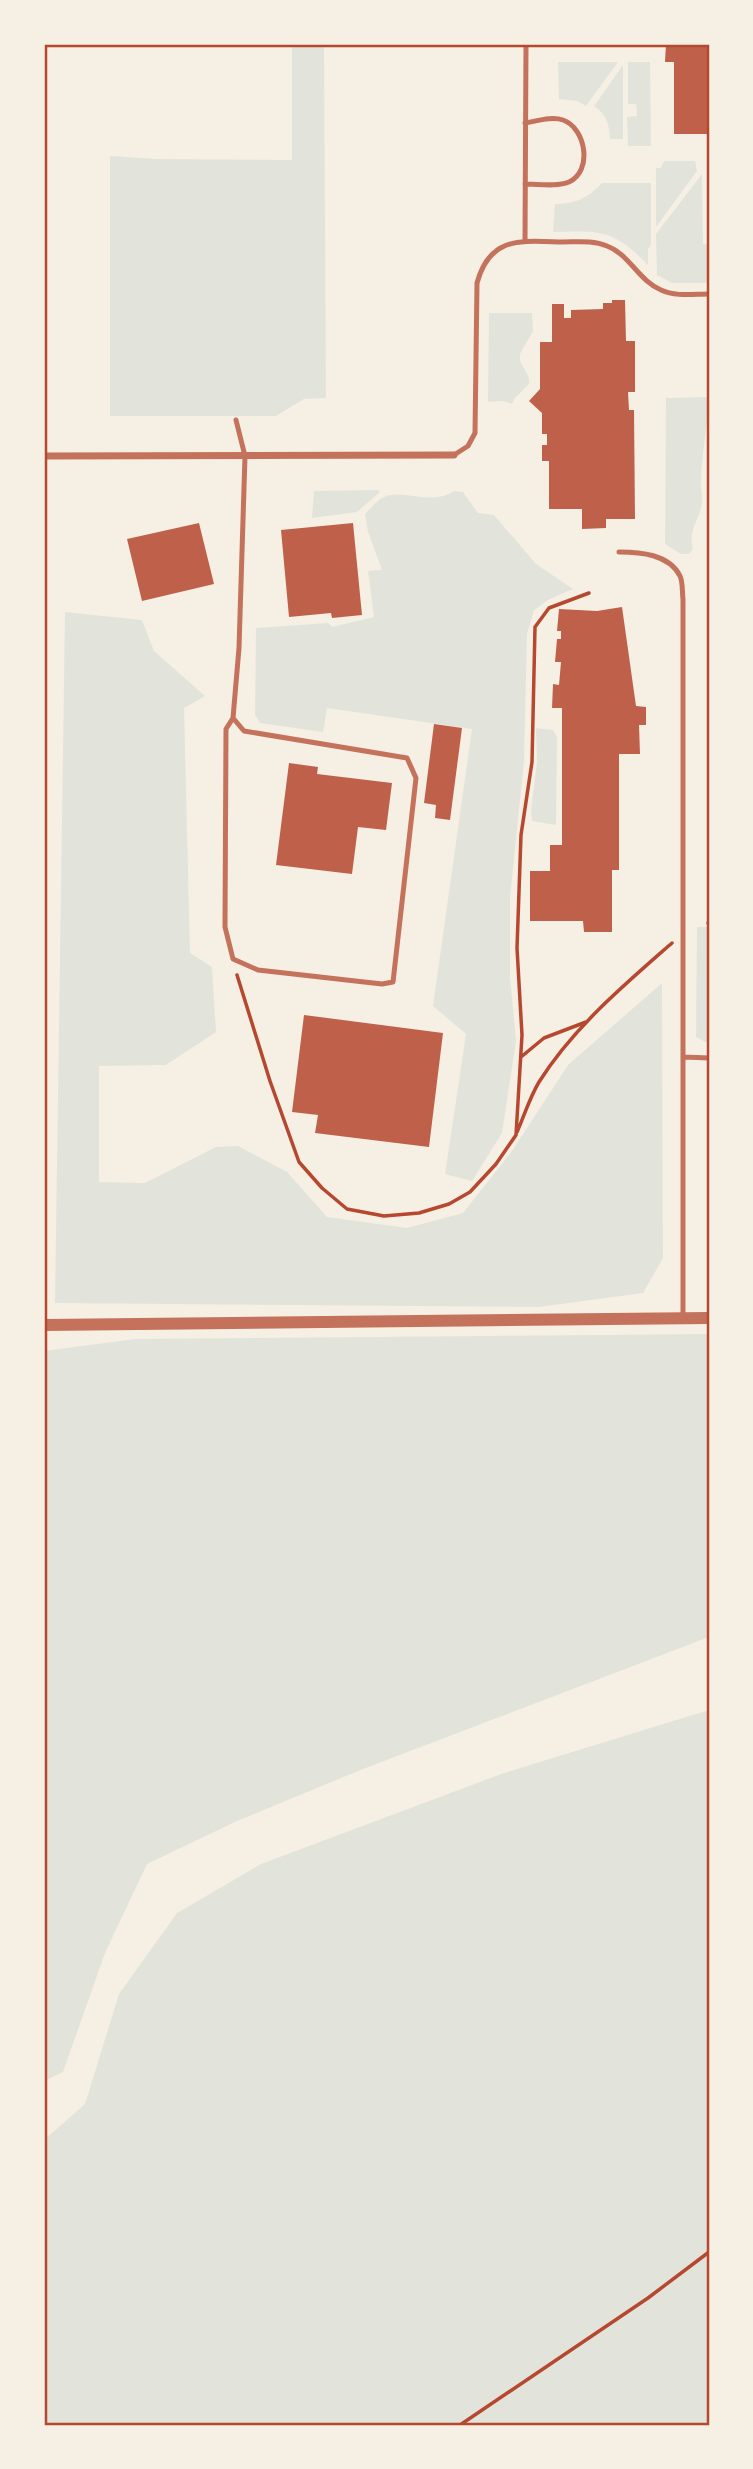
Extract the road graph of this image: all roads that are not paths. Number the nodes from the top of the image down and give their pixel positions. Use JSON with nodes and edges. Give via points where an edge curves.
{"nodes":[{"id":1,"x":526,"y":44,"type":"edge"},
{"id":2,"x":525,"y":123,"type":"junction"},
{"id":3,"x":525,"y":184,"type":"junction"},
{"id":4,"x":525,"y":241,"type":"junction"},
{"id":5,"x":709,"y":294,"type":"edge"},
{"id":6,"x":236,"y":420,"type":"dead end"},
{"id":7,"x":454,"y":455,"type":"joint"},
{"id":8,"x":44,"y":456,"type":"edge"},
{"id":9,"x":245,"y":456,"type":"junction"},
{"id":10,"x":619,"y":552,"type":"dead end"},
{"id":11,"x":233,"y":718,"type":"junction"},
{"id":12,"x":684,"y":1058,"type":"junction"},
{"id":13,"x":709,"y":1058,"type":"edge"},
{"id":14,"x":709,"y":1318,"type":"edge"},
{"id":15,"x":683,"y":1319,"type":"junction"},
{"id":16,"x":44,"y":1325,"type":"edge"}],
"edges":[{"from":1,"to":2,"type":"lane"},
{"from":2,"to":3,"type":"lane"},
{"from":2,"to":3,"type":"lane","via":[[561,119],[574,126],[580,135],[583,163],[570,181]]},
{"from":3,"to":4,"type":"lane"},
{"from":4,"to":5,"type":"lane","via":[[607,246],[664,292]]},
{"from":4,"to":7,"type":"lane","via":[[500,247],[481,266],[475,433],[468,446]]},
{"from":6,"to":9,"type":"lane"},
{"from":7,"to":9,"type":"street"},
{"from":8,"to":9,"type":"street"},
{"from":9,"to":11,"type":"lane"},
{"from":10,"to":12,"type":"lane","via":[[642,552],[670,565],[680,577],[683,599]]},
{"from":11,"to":11,"type":"lane","via":[[226,729],[225,927],[233,959],[258,970],[382,985],[393,982],[416,778],[407,758],[244,731]]},
{"from":12,"to":13,"type":"lane"},
{"from":12,"to":15,"type":"lane"},
{"from":14,"to":15,"type":"street"},
{"from":15,"to":16,"type":"street"}]}
